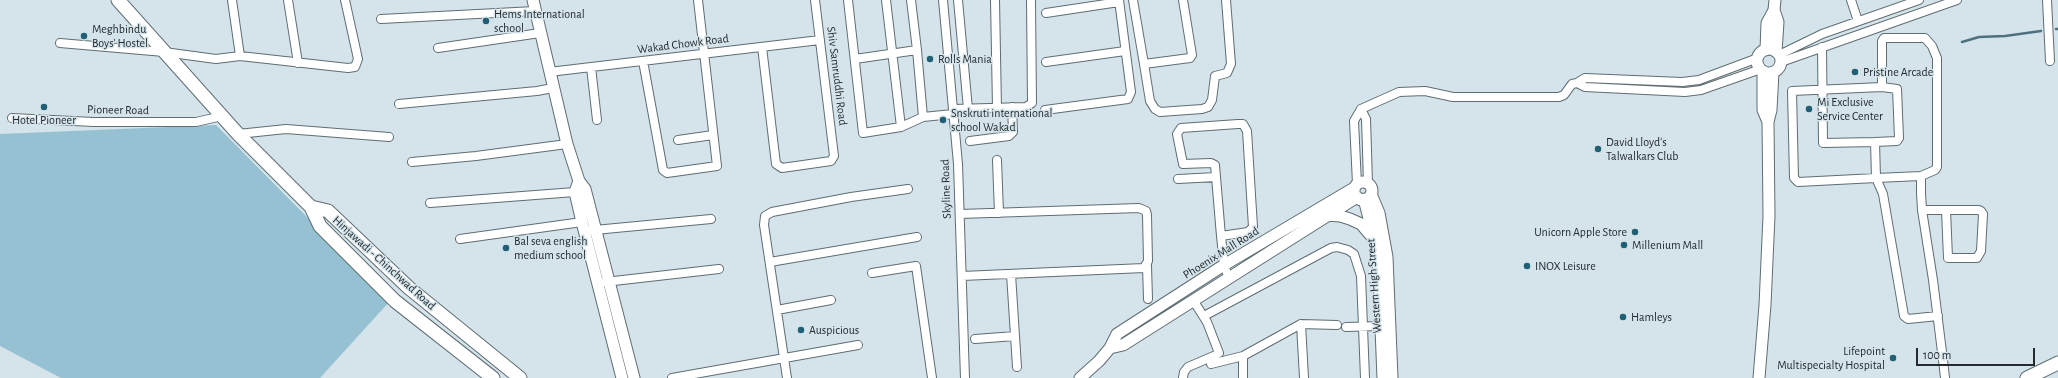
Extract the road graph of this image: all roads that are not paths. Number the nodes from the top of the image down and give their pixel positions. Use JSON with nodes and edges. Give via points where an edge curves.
{"nodes":[{"id":1,"x":118,"y":0,"type":"edge"},
{"id":2,"x":232,"y":0,"type":"edge"},
{"id":3,"x":288,"y":0,"type":"edge"},
{"id":4,"x":345,"y":0,"type":"edge"},
{"id":5,"x":698,"y":0,"type":"edge"},
{"id":6,"x":815,"y":0,"type":"edge"},
{"id":7,"x":848,"y":0,"type":"edge"},
{"id":8,"x":886,"y":0,"type":"edge"},
{"id":9,"x":911,"y":0,"type":"edge"},
{"id":10,"x":943,"y":0,"type":"edge"},
{"id":11,"x":958,"y":0,"type":"edge"},
{"id":12,"x":995,"y":0,"type":"edge"},
{"id":13,"x":1031,"y":0,"type":"edge"},
{"id":14,"x":1133,"y":0,"type":"edge"},
{"id":15,"x":1183,"y":0,"type":"edge"},
{"id":16,"x":1226,"y":0,"type":"edge"},
{"id":17,"x":1851,"y":0,"type":"edge"},
{"id":18,"x":1919,"y":0,"type":"edge"},
{"id":19,"x":1957,"y":0,"type":"edge"},
{"id":20,"x":2047,"y":0,"type":"edge"},
{"id":21,"x":1119,"y":1,"type":"edge"},
{"id":22,"x":1946,"y":2,"type":"edge"},
{"id":23,"x":534,"y":5,"type":"edge"},
{"id":24,"x":1774,"y":5,"type":"edge"},
{"id":25,"x":1046,"y":13,"type":"dead end"},
{"id":26,"x":381,"y":19,"type":"dead end"},
{"id":27,"x":1858,"y":21,"type":"junction"},
{"id":28,"x":540,"y":33,"type":"junction"},
{"id":29,"x":820,"y":40,"type":"junction"},
{"id":30,"x":60,"y":43,"type":"dead end"},
{"id":31,"x":762,"y":47,"type":"junction"},
{"id":32,"x":1822,"y":47,"type":"junction"},
{"id":33,"x":438,"y":48,"type":"dead end"},
{"id":34,"x":917,"y":50,"type":"junction"},
{"id":35,"x":1125,"y":51,"type":"junction"},
{"id":36,"x":164,"y":52,"type":"junction"},
{"id":37,"x":892,"y":53,"type":"junction"},
{"id":38,"x":704,"y":54,"type":"junction"},
{"id":39,"x":240,"y":56,"type":"junction"},
{"id":40,"x":855,"y":59,"type":"junction"},
{"id":41,"x":643,"y":61,"type":"junction"},
{"id":42,"x":1770,"y":61,"type":"junction"},
{"id":43,"x":2050,"y":61,"type":"dead end"},
{"id":44,"x":1046,"y":62,"type":"dead end"},
{"id":45,"x":298,"y":63,"type":"junction"},
{"id":46,"x":1144,"y":64,"type":"junction"},
{"id":47,"x":591,"y":67,"type":"junction"},
{"id":48,"x":549,"y":72,"type":"junction"},
{"id":49,"x":1882,"y":87,"type":"junction"},
{"id":50,"x":553,"y":88,"type":"junction"},
{"id":51,"x":1822,"y":88,"type":"junction"},
{"id":52,"x":399,"y":104,"type":"dead end"},
{"id":53,"x":1012,"y":107,"type":"junction"},
{"id":54,"x":997,"y":108,"type":"junction"},
{"id":55,"x":968,"y":109,"type":"junction"},
{"id":56,"x":1361,"y":109,"type":"junction"},
{"id":57,"x":1045,"y":110,"type":"dead end"},
{"id":58,"x":953,"y":112,"type":"junction"},
{"id":59,"x":222,"y":116,"type":"junction"},
{"id":60,"x":923,"y":117,"type":"junction"},
{"id":61,"x":12,"y":118,"type":"dead end"},
{"id":62,"x":597,"y":120,"type":"dead end"},
{"id":63,"x":900,"y":127,"type":"junction"},
{"id":64,"x":238,"y":134,"type":"junction"},
{"id":65,"x":714,"y":135,"type":"junction"},
{"id":66,"x":389,"y":137,"type":"dead end"},
{"id":67,"x":678,"y":140,"type":"dead end"},
{"id":68,"x":970,"y":141,"type":"dead end"},
{"id":69,"x":1875,"y":142,"type":"junction"},
{"id":70,"x":566,"y":144,"type":"junction"},
{"id":71,"x":997,"y":160,"type":"dead end"},
{"id":72,"x":412,"y":162,"type":"dead end"},
{"id":73,"x":1921,"y":176,"type":"junction"},
{"id":74,"x":1216,"y":177,"type":"junction"},
{"id":75,"x":1876,"y":178,"type":"junction"},
{"id":76,"x":1178,"y":179,"type":"dead end"},
{"id":77,"x":577,"y":186,"type":"junction"},
{"id":78,"x":908,"y":189,"type":"dead end"},
{"id":79,"x":1362,"y":191,"type":"junction"},
{"id":80,"x":430,"y":203,"type":"dead end"},
{"id":81,"x":311,"y":207,"type":"junction"},
{"id":82,"x":1922,"y":210,"type":"junction"},
{"id":83,"x":1946,"y":210,"type":"junction"},
{"id":84,"x":999,"y":213,"type":"junction"},
{"id":85,"x":960,"y":214,"type":"junction"},
{"id":86,"x":1326,"y":216,"type":"junction"},
{"id":87,"x":711,"y":219,"type":"dead end"},
{"id":88,"x":338,"y":221,"type":"junction"},
{"id":89,"x":587,"y":227,"type":"junction"},
{"id":90,"x":327,"y":233,"type":"junction"},
{"id":91,"x":1221,"y":236,"type":"junction"},
{"id":92,"x":917,"y":237,"type":"dead end"},
{"id":93,"x":1282,"y":237,"type":"junction"},
{"id":94,"x":460,"y":239,"type":"dead end"},
{"id":95,"x":1375,"y":241,"type":"junction"},
{"id":96,"x":770,"y":262,"type":"junction"},
{"id":97,"x":1224,"y":265,"type":"junction"},
{"id":98,"x":1147,"y":266,"type":"junction"},
{"id":99,"x":719,"y":269,"type":"dead end"},
{"id":100,"x":872,"y":274,"type":"dead end"},
{"id":101,"x":1011,"y":274,"type":"junction"},
{"id":102,"x":962,"y":276,"type":"junction"},
{"id":103,"x":1228,"y":276,"type":"junction"},
{"id":104,"x":608,"y":282,"type":"junction"},
{"id":105,"x":596,"y":283,"type":"junction"},
{"id":106,"x":1148,"y":299,"type":"dead end"},
{"id":107,"x":831,"y":300,"type":"dead end"},
{"id":108,"x":1193,"y":300,"type":"junction"},
{"id":109,"x":777,"y":310,"type":"junction"},
{"id":110,"x":1204,"y":316,"type":"junction"},
{"id":111,"x":1938,"y":316,"type":"junction"},
{"id":112,"x":1301,"y":324,"type":"junction"},
{"id":113,"x":1337,"y":325,"type":"dead end"},
{"id":114,"x":1381,"y":326,"type":"junction"},
{"id":115,"x":1363,"y":327,"type":"junction"},
{"id":116,"x":1346,"y":328,"type":"dead end"},
{"id":117,"x":1015,"y":336,"type":"junction"},
{"id":118,"x":975,"y":339,"type":"dead end"},
{"id":119,"x":1386,"y":343,"type":"junction"},
{"id":120,"x":858,"y":345,"type":"dead end"},
{"id":121,"x":1110,"y":348,"type":"junction"},
{"id":122,"x":1243,"y":356,"type":"junction"},
{"id":123,"x":784,"y":359,"type":"junction"},
{"id":124,"x":1211,"y":364,"type":"dead end"},
{"id":125,"x":2058,"y":364,"type":"edge"},
{"id":126,"x":1017,"y":367,"type":"dead end"},
{"id":127,"x":493,"y":378,"type":"edge"},
{"id":128,"x":520,"y":378,"type":"edge"},
{"id":129,"x":622,"y":378,"type":"edge"},
{"id":130,"x":634,"y":378,"type":"edge"},
{"id":131,"x":672,"y":378,"type":"edge"},
{"id":132,"x":787,"y":378,"type":"edge"},
{"id":133,"x":932,"y":378,"type":"edge"},
{"id":134,"x":965,"y":378,"type":"edge"},
{"id":135,"x":1080,"y":378,"type":"edge"},
{"id":136,"x":1183,"y":378,"type":"edge"},
{"id":137,"x":1243,"y":378,"type":"edge"},
{"id":138,"x":1304,"y":378,"type":"edge"},
{"id":139,"x":1365,"y":378,"type":"edge"},
{"id":140,"x":1383,"y":378,"type":"edge"},
{"id":141,"x":1392,"y":378,"type":"edge"},
{"id":142,"x":1759,"y":378,"type":"edge"},
{"id":143,"x":1945,"y":378,"type":"edge"},
{"id":144,"x":2027,"y":378,"type":"edge"}],
"edges":[{"from":1,"to":36,"type":"main road"},
{"from":2,"to":39,"type":"street"},
{"from":3,"to":45,"type":"street"},
{"from":4,"to":45,"type":"street","via":[[358,59],[355,67]]},
{"from":5,"to":38,"type":"street"},
{"from":6,"to":29,"type":"street","name":"Shiv Samruddhi Road"},
{"from":7,"to":40,"type":"street"},
{"from":8,"to":37,"type":"street"},
{"from":9,"to":34,"type":"street"},
{"from":10,"to":58,"type":"street","name":"Skyline Road"},
{"from":11,"to":55,"type":"street"},
{"from":12,"to":54,"type":"street"},
{"from":13,"to":53,"type":"street","via":[[1032,103],[1026,107]]},
{"from":14,"to":46,"type":"street"},
{"from":15,"to":46,"type":"street","via":[[1192,54],[1190,58]]},
{"from":16,"to":46,"type":"street","via":[[1231,64],[1227,73],[1215,76],[1212,100],[1208,107],[1160,112],[1155,109],[1150,100]]},
{"from":17,"to":27,"type":"street"},
{"from":18,"to":27,"type":"street"},
{"from":19,"to":22,"type":"street"},
{"from":20,"to":43,"type":"street"},
{"from":21,"to":25,"type":"street"},
{"from":21,"to":35,"type":"street"},
{"from":22,"to":32,"type":"street"},
{"from":23,"to":26,"type":"street"},
{"from":23,"to":28,"type":"street"},
{"from":24,"to":42,"type":"street","via":[[1778,22]]},
{"from":27,"to":42,"type":"street","via":[[1822,34]]},
{"from":28,"to":33,"type":"street"},
{"from":28,"to":48,"type":"street"},
{"from":29,"to":31,"type":"street","name":"Wakad Chowk Road"},
{"from":29,"to":31,"type":"street","name":"Shiv Samruddhi Road","via":[[834,156],[831,161],[782,168],[776,164]]},
{"from":30,"to":36,"type":"street"},
{"from":31,"to":38,"type":"street","name":"Wakad Chowk Road"},
{"from":32,"to":42,"type":"street"},
{"from":32,"to":51,"type":"street"},
{"from":34,"to":37,"type":"street"},
{"from":34,"to":60,"type":"street"},
{"from":35,"to":44,"type":"street"},
{"from":35,"to":57,"type":"street","via":[[1131,92],[1128,99]]},
{"from":36,"to":39,"type":"street","via":[[216,59]]},
{"from":36,"to":59,"type":"main road"},
{"from":37,"to":40,"type":"street"},
{"from":37,"to":63,"type":"street"},
{"from":38,"to":41,"type":"street","name":"Wakad Chowk Road"},
{"from":38,"to":65,"type":"street"},
{"from":39,"to":45,"type":"street"},
{"from":40,"to":63,"type":"street","via":[[863,133]]},
{"from":41,"to":47,"type":"street","name":"Wakad Chowk Road"},
{"from":41,"to":65,"type":"street","via":[[663,170],[667,173],[717,166]]},
{"from":42,"to":56,"type":"street","via":[[1701,90],[1685,92],[1585,87],[1577,83],[1572,84],[1564,95],[1559,97],[1453,97],[1425,91],[1399,92]]},
{"from":42,"to":142,"type":"street","via":[[1769,216]]},
{"from":47,"to":48,"type":"street","name":"Wakad Chowk Road"},
{"from":47,"to":62,"type":"street"},
{"from":48,"to":50,"type":"street"},
{"from":49,"to":51,"type":"street"},
{"from":49,"to":69,"type":"street","via":[[1897,89],[1899,138],[1896,141]]},
{"from":49,"to":73,"type":"street","via":[[1883,39],[1920,37],[1928,41],[1937,58],[1937,167]]},
{"from":50,"to":52,"type":"street"},
{"from":50,"to":70,"type":"street"},
{"from":51,"to":69,"type":"street","via":[[1823,143]]},
{"from":51,"to":75,"type":"street","via":[[1794,89],[1791,92],[1794,180],[1798,182]]},
{"from":53,"to":54,"type":"street"},
{"from":53,"to":68,"type":"street","via":[[1013,132],[1009,136]]},
{"from":54,"to":55,"type":"street"},
{"from":55,"to":58,"type":"street"},
{"from":56,"to":79,"type":"street","via":[[1366,119]]},
{"from":56,"to":79,"type":"street","via":[[1354,121]]},
{"from":58,"to":60,"type":"street"},
{"from":58,"to":85,"type":"street","name":"Skyline Road"},
{"from":59,"to":61,"type":"street","name":"Pioneer Road","via":[[196,122],[94,122]]},
{"from":59,"to":64,"type":"main road"},
{"from":60,"to":63,"type":"street"},
{"from":64,"to":66,"type":"street","via":[[286,129]]},
{"from":64,"to":81,"type":"main road"},
{"from":65,"to":67,"type":"street"},
{"from":69,"to":75,"type":"street"},
{"from":70,"to":72,"type":"street"},
{"from":70,"to":77,"type":"street"},
{"from":71,"to":84,"type":"street"},
{"from":73,"to":75,"type":"street"},
{"from":73,"to":82,"type":"street"},
{"from":74,"to":76,"type":"street"},
{"from":74,"to":91,"type":"street"},
{"from":74,"to":91,"type":"street","via":[[1213,163],[1183,164],[1177,134],[1179,129],[1243,124],[1247,131],[1253,227],[1248,232]]},
{"from":75,"to":111,"type":"street","via":[[1883,194],[1904,316],[1908,319]]},
{"from":77,"to":80,"type":"street"},
{"from":77,"to":89,"type":"street"},
{"from":78,"to":96,"type":"street","via":[[851,197],[768,214],[764,220]]},
{"from":79,"to":86,"type":"street","name":"Phoenix Mall Road"},
{"from":79,"to":93,"type":"street","name":"Phoenix Mall Road"},
{"from":79,"to":95,"type":"street","name":"Western High Street"},
{"from":79,"to":119,"type":"street","name":"Western High Street","via":[[1378,213],[1387,253]]},
{"from":81,"to":88,"type":"main road","name":"Hinjawadi - Chinchwad Road","via":[[328,211]]},
{"from":81,"to":90,"type":"main road","name":"Hinjawadi - Chinchwad Road","via":[[320,226]]},
{"from":82,"to":83,"type":"street"},
{"from":82,"to":111,"type":"street"},
{"from":83,"to":83,"type":"street","via":[[1948,258],[1977,258],[1981,251],[1982,212]]},
{"from":84,"to":85,"type":"street"},
{"from":84,"to":98,"type":"street","via":[[1143,208],[1147,215]]},
{"from":85,"to":102,"type":"street","name":"Skyline Road"},
{"from":86,"to":93,"type":"street","name":"Phoenix Mall Road"},
{"from":86,"to":95,"type":"street","via":[[1340,216],[1361,224]]},
{"from":87,"to":89,"type":"street"},
{"from":88,"to":90,"type":"main road"},
{"from":88,"to":128,"type":"main road","name":"Hinjawadi - Chinchwad Road","via":[[409,288]]},
{"from":89,"to":94,"type":"street"},
{"from":89,"to":104,"type":"street"},
{"from":89,"to":105,"type":"street"},
{"from":90,"to":127,"type":"main road","name":"Hinjawadi - Chinchwad Road","via":[[396,301]]},
{"from":91,"to":97,"type":"street"},
{"from":92,"to":96,"type":"street"},
{"from":93,"to":97,"type":"street","name":"Phoenix Mall Road"},
{"from":93,"to":103,"type":"street","name":"Phoenix Mall Road"},
{"from":95,"to":114,"type":"street","name":"Western High Street"},
{"from":96,"to":109,"type":"street"},
{"from":97,"to":103,"type":"street"},
{"from":97,"to":121,"type":"street","name":"Phoenix Mall Road","via":[[1117,334]]},
{"from":98,"to":101,"type":"street","via":[[1139,270]]},
{"from":98,"to":106,"type":"street"},
{"from":99,"to":104,"type":"street"},
{"from":100,"to":133,"type":"street","via":[[916,266]]},
{"from":101,"to":102,"type":"street"},
{"from":101,"to":117,"type":"street"},
{"from":102,"to":134,"type":"street","name":"Skyline Road"},
{"from":103,"to":108,"type":"street","name":"Phoenix Mall Road"},
{"from":104,"to":105,"type":"street"},
{"from":104,"to":130,"type":"street"},
{"from":105,"to":129,"type":"street"},
{"from":107,"to":109,"type":"street"},
{"from":108,"to":110,"type":"street"},
{"from":108,"to":121,"type":"street","name":"Phoenix Mall Road","via":[[1123,345]]},
{"from":109,"to":123,"type":"street"},
{"from":110,"to":115,"type":"street","via":[[1337,247],[1354,254],[1360,268]]},
{"from":110,"to":136,"type":"street","via":[[1219,352],[1216,356],[1188,367]]},
{"from":111,"to":143,"type":"street"},
{"from":112,"to":113,"type":"street"},
{"from":112,"to":122,"type":"street"},
{"from":112,"to":138,"type":"street"},
{"from":114,"to":115,"type":"street"},
{"from":114,"to":119,"type":"street","name":"Western High Street"},
{"from":115,"to":116,"type":"street"},
{"from":115,"to":139,"type":"street"},
{"from":117,"to":118,"type":"street"},
{"from":117,"to":126,"type":"street"},
{"from":119,"to":140,"type":"street","name":"Western High Street"},
{"from":119,"to":141,"type":"street","name":"Western High Street"},
{"from":120,"to":123,"type":"street"},
{"from":121,"to":135,"type":"street","name":"Phoenix Mall Road"},
{"from":122,"to":124,"type":"street"},
{"from":122,"to":137,"type":"street"},
{"from":123,"to":131,"type":"street"},
{"from":123,"to":132,"type":"street"},
{"from":125,"to":144,"type":"main road"}]}
